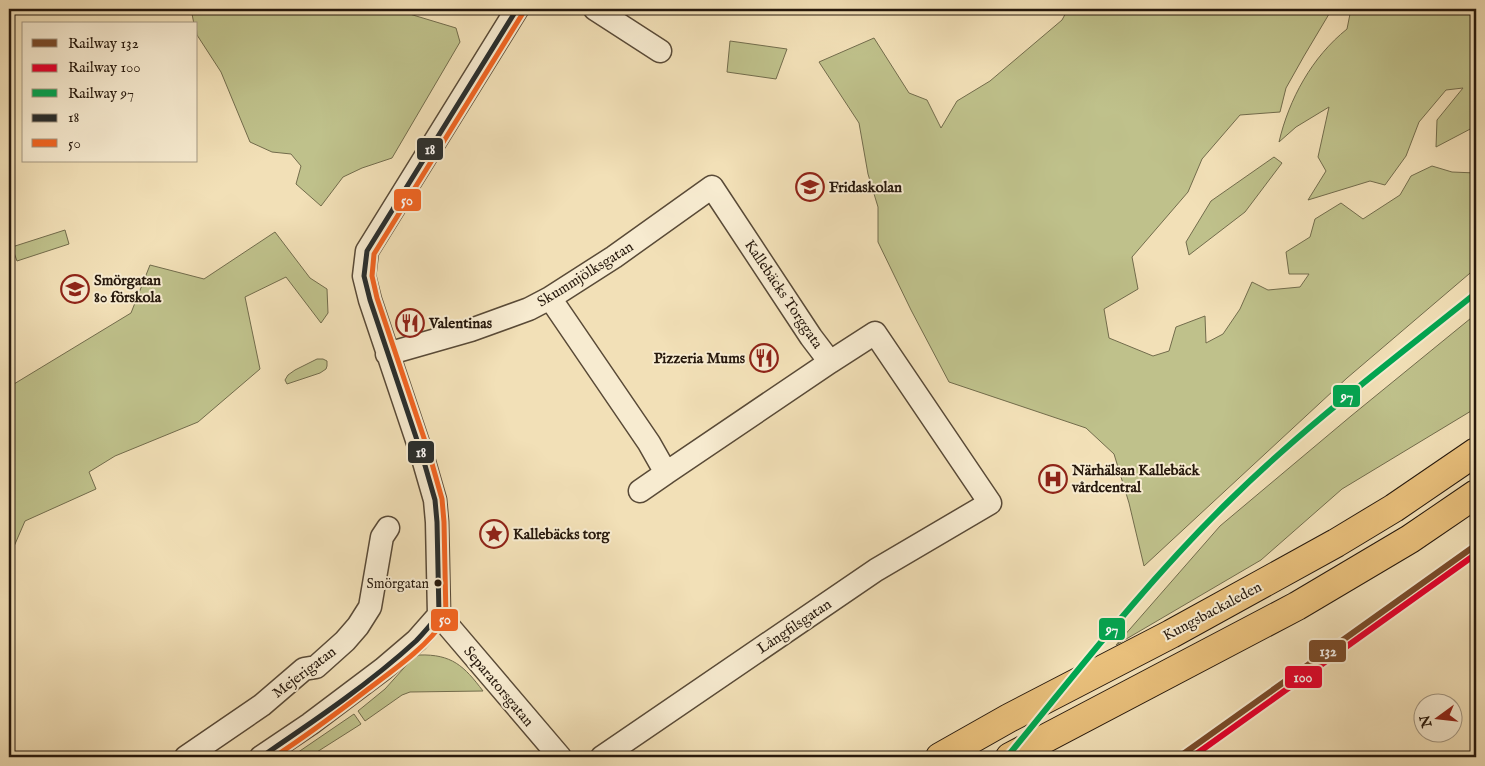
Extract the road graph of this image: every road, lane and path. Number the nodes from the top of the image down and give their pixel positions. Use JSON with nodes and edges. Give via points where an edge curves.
{"nodes":[{"id":1,"x":517,"y":9,"type":"edge"},
{"id":2,"x":595,"y":9,"type":"edge"},
{"id":3,"x":660,"y":51,"type":"dead end"},
{"id":4,"x":712,"y":187,"type":"joint"},
{"id":5,"x":550,"y":298,"type":"junction"},
{"id":6,"x":387,"y":354,"type":"junction"},
{"id":7,"x":830,"y":362,"type":"junction"},
{"id":8,"x":1476,"y":452,"type":"edge"},
{"id":9,"x":666,"y":473,"type":"junction"},
{"id":10,"x":640,"y":491,"type":"dead end"},
{"id":11,"x":1476,"y":494,"type":"edge"},
{"id":12,"x":388,"y":528,"type":"dead end"},
{"id":13,"x":439,"y":615,"type":"junction"},
{"id":14,"x":186,"y":757,"type":"edge"},
{"id":15,"x":261,"y":757,"type":"edge"},
{"id":16,"x":560,"y":757,"type":"edge"},
{"id":17,"x":602,"y":757,"type":"edge"},
{"id":18,"x":940,"y":757,"type":"edge"},
{"id":19,"x":1010,"y":757,"type":"edge"}],
"edges":[{"from":1,"to":6,"type":"street","via":[[367,251],[364,276]]},
{"from":2,"to":3,"type":"street"},
{"from":4,"to":5,"type":"street","name":"Skummjölksgatan"},
{"from":4,"to":7,"type":"street","name":"Kallebäcks Torggata"},
{"from":5,"to":6,"type":"street","name":"Skummjölksgatan","via":[[471,330]]},
{"from":5,"to":9,"type":"street"},
{"from":6,"to":13,"type":"street","via":[[435,500]]},
{"from":7,"to":9,"type":"street","name":"Kallebäcks Torggata"},
{"from":7,"to":17,"type":"street","name":"Långfilsgatan","via":[[875,333],[990,502],[876,570]]},
{"from":8,"to":18,"type":"highway","name":"Kungsbackaleden","via":[[1336,543]]},
{"from":9,"to":10,"type":"street","name":"Kallebäcks Torggata"},
{"from":11,"to":19,"type":"highway","via":[[1410,539],[1297,606]]},
{"from":12,"to":14,"type":"street","name":"Mejerigatan","via":[[382,537],[370,607],[358,626],[316,667],[304,669],[262,704]]},
{"from":13,"to":15,"type":"street","via":[[417,640],[383,669]]},
{"from":13,"to":16,"type":"street","name":"Separatorsgatan"}]}
